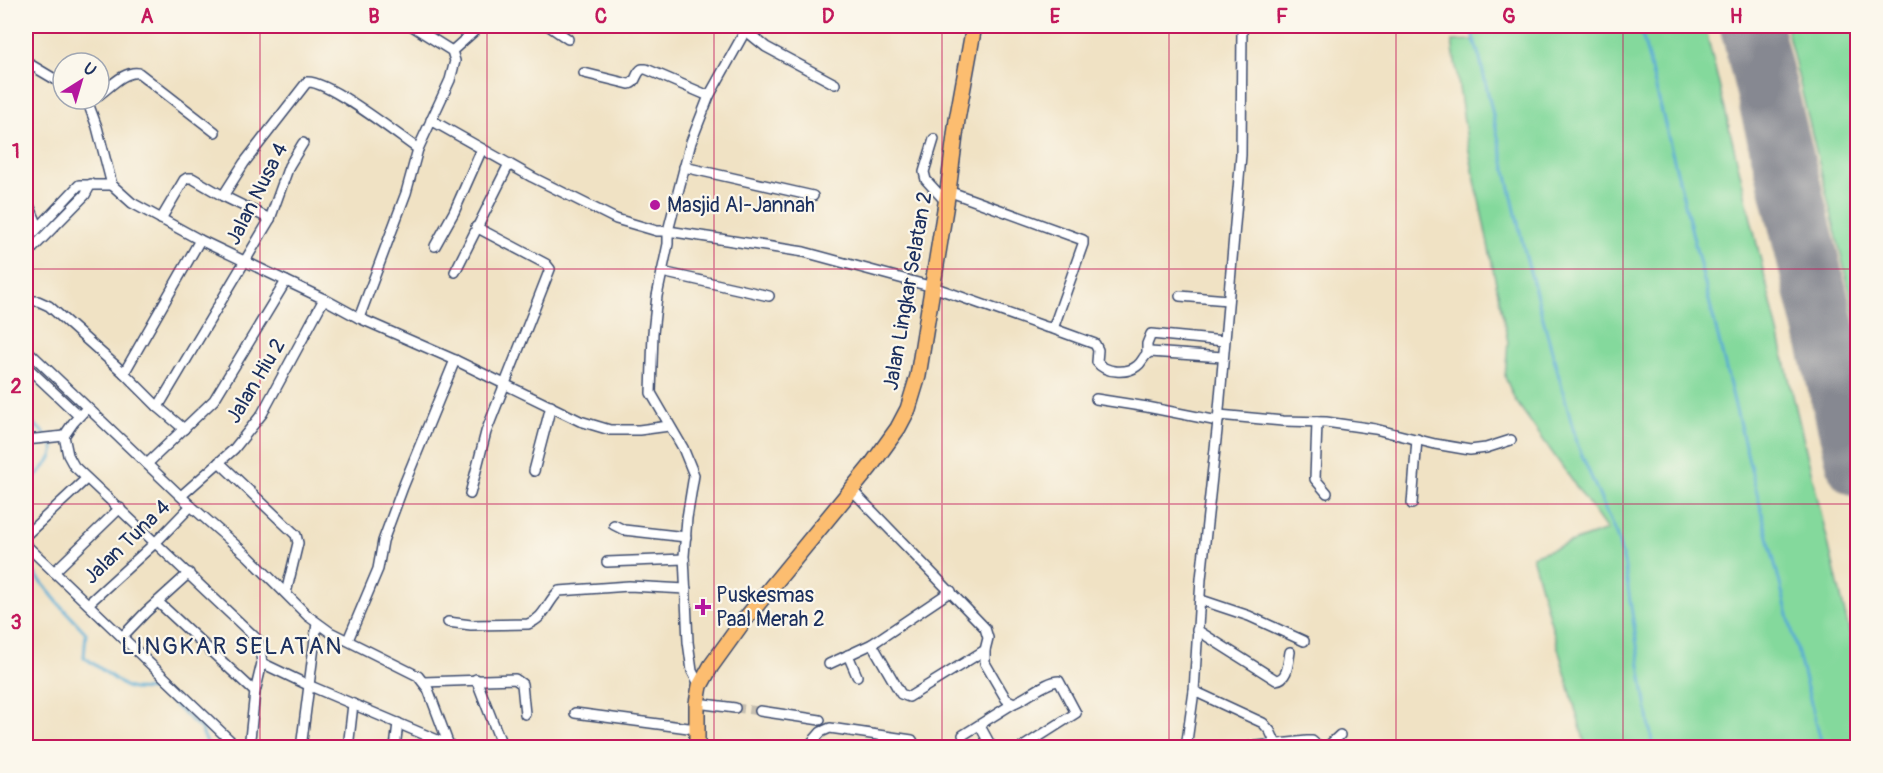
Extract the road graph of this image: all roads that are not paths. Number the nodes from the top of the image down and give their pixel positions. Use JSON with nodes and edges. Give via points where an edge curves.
{"nodes":[{"id":1,"x":412,"y":26,"type":"edge"},
{"id":2,"x":480,"y":26,"type":"edge"},
{"id":3,"x":549,"y":26,"type":"edge"},
{"id":4,"x":974,"y":26,"type":"edge"},
{"id":5,"x":1242,"y":26,"type":"edge"},
{"id":6,"x":747,"y":28,"type":"edge"},
{"id":7,"x":568,"y":39,"type":"dead end"},
{"id":8,"x":452,"y":51,"type":"junction"},
{"id":9,"x":26,"y":62,"type":"edge"},
{"id":10,"x":584,"y":73,"type":"dead end"},
{"id":11,"x":51,"y":77,"type":"edge"},
{"id":12,"x":835,"y":84,"type":"dead end"},
{"id":13,"x":111,"y":86,"type":"edge"},
{"id":14,"x":710,"y":96,"type":"junction"},
{"id":15,"x":91,"y":111,"type":"edge"},
{"id":16,"x":431,"y":120,"type":"junction"},
{"id":17,"x":215,"y":132,"type":"dead end"},
{"id":18,"x":934,"y":139,"type":"dead end"},
{"id":19,"x":303,"y":143,"type":"dead end"},
{"id":20,"x":418,"y":149,"type":"junction"},
{"id":21,"x":482,"y":149,"type":"junction"},
{"id":22,"x":509,"y":164,"type":"junction"},
{"id":23,"x":684,"y":167,"type":"junction"},
{"id":24,"x":91,"y":184,"type":"junction"},
{"id":25,"x":112,"y":185,"type":"junction"},
{"id":26,"x":223,"y":196,"type":"junction"},
{"id":27,"x":813,"y":196,"type":"dead end"},
{"id":28,"x":947,"y":197,"type":"junction"},
{"id":29,"x":26,"y":198,"type":"edge"},
{"id":30,"x":161,"y":219,"type":"junction"},
{"id":31,"x":270,"y":219,"type":"junction"},
{"id":32,"x":39,"y":226,"type":"junction"},
{"id":33,"x":477,"y":227,"type":"junction"},
{"id":34,"x":668,"y":231,"type":"junction"},
{"id":35,"x":200,"y":240,"type":"junction"},
{"id":36,"x":26,"y":241,"type":"edge"},
{"id":37,"x":435,"y":246,"type":"dead end"},
{"id":38,"x":26,"y":255,"type":"edge"},
{"id":39,"x":243,"y":261,"type":"junction"},
{"id":40,"x":455,"y":272,"type":"dead end"},
{"id":41,"x":662,"y":272,"type":"junction"},
{"id":42,"x":286,"y":281,"type":"junction"},
{"id":43,"x":933,"y":286,"type":"junction"},
{"id":44,"x":769,"y":296,"type":"dead end"},
{"id":45,"x":1180,"y":296,"type":"dead end"},
{"id":46,"x":324,"y":299,"type":"junction"},
{"id":47,"x":1228,"y":300,"type":"junction"},
{"id":48,"x":26,"y":301,"type":"edge"},
{"id":49,"x":359,"y":318,"type":"junction"},
{"id":50,"x":1051,"y":328,"type":"junction"},
{"id":51,"x":1224,"y":341,"type":"junction"},
{"id":52,"x":26,"y":349,"type":"edge"},
{"id":53,"x":1147,"y":352,"type":"junction"},
{"id":54,"x":1223,"y":357,"type":"junction"},
{"id":55,"x":455,"y":360,"type":"junction"},
{"id":56,"x":26,"y":366,"type":"edge"},
{"id":57,"x":124,"y":373,"type":"junction"},
{"id":58,"x":504,"y":383,"type":"junction"},
{"id":59,"x":1096,"y":399,"type":"dead end"},
{"id":60,"x":550,"y":406,"type":"junction"},
{"id":61,"x":158,"y":407,"type":"junction"},
{"id":62,"x":87,"y":408,"type":"junction"},
{"id":63,"x":79,"y":416,"type":"junction"},
{"id":64,"x":1219,"y":418,"type":"junction"},
{"id":65,"x":1317,"y":422,"type":"junction"},
{"id":66,"x":669,"y":426,"type":"junction"},
{"id":67,"x":184,"y":429,"type":"junction"},
{"id":68,"x":60,"y":437,"type":"junction"},
{"id":69,"x":1417,"y":439,"type":"junction"},
{"id":70,"x":26,"y":440,"type":"edge"},
{"id":71,"x":1511,"y":440,"type":"dead end"},
{"id":72,"x":219,"y":462,"type":"junction"},
{"id":73,"x":147,"y":464,"type":"junction"},
{"id":74,"x":534,"y":471,"type":"dead end"},
{"id":75,"x":86,"y":479,"type":"junction"},
{"id":76,"x":851,"y":489,"type":"junction"},
{"id":77,"x":1327,"y":493,"type":"dead end"},
{"id":78,"x":470,"y":494,"type":"dead end"},
{"id":79,"x":181,"y":495,"type":"junction"},
{"id":80,"x":1412,"y":504,"type":"dead end"},
{"id":81,"x":191,"y":506,"type":"junction"},
{"id":82,"x":120,"y":508,"type":"junction"},
{"id":83,"x":614,"y":525,"type":"dead end"},
{"id":84,"x":26,"y":536,"type":"edge"},
{"id":85,"x":686,"y":537,"type":"junction"},
{"id":86,"x":156,"y":542,"type":"junction"},
{"id":87,"x":26,"y":545,"type":"edge"},
{"id":88,"x":684,"y":559,"type":"junction"},
{"id":89,"x":607,"y":562,"type":"dead end"},
{"id":90,"x":54,"y":572,"type":"junction"},
{"id":91,"x":189,"y":573,"type":"junction"},
{"id":92,"x":686,"y":589,"type":"junction"},
{"id":93,"x":951,"y":591,"type":"junction"},
{"id":94,"x":286,"y":592,"type":"junction"},
{"id":95,"x":1201,"y":600,"type":"junction"},
{"id":96,"x":158,"y":602,"type":"junction"},
{"id":97,"x":88,"y":604,"type":"junction"},
{"id":98,"x":448,"y":622,"type":"dead end"},
{"id":99,"x":316,"y":623,"type":"junction"},
{"id":100,"x":1197,"y":630,"type":"junction"},
{"id":101,"x":122,"y":638,"type":"junction"},
{"id":102,"x":348,"y":640,"type":"junction"},
{"id":103,"x":1304,"y":641,"type":"dead end"},
{"id":104,"x":872,"y":644,"type":"junction"},
{"id":105,"x":985,"y":650,"type":"junction"},
{"id":106,"x":1290,"y":652,"type":"dead end"},
{"id":107,"x":848,"y":655,"type":"junction"},
{"id":108,"x":262,"y":663,"type":"junction"},
{"id":109,"x":830,"y":664,"type":"dead end"},
{"id":110,"x":857,"y":676,"type":"dead end"},
{"id":111,"x":476,"y":679,"type":"junction"},
{"id":112,"x":423,"y":682,"type":"junction"},
{"id":113,"x":308,"y":685,"type":"junction"},
{"id":114,"x":700,"y":686,"type":"junction"},
{"id":115,"x":1194,"y":691,"type":"junction"},
{"id":116,"x":255,"y":692,"type":"junction"},
{"id":117,"x":697,"y":703,"type":"junction"},
{"id":118,"x":1014,"y":703,"type":"junction"},
{"id":119,"x":353,"y":704,"type":"junction"},
{"id":120,"x":735,"y":708,"type":"tunnel mouth"},
{"id":121,"x":760,"y":711,"type":"tunnel mouth"},
{"id":122,"x":575,"y":713,"type":"dead end"},
{"id":123,"x":525,"y":714,"type":"dead end"},
{"id":124,"x":820,"y":720,"type":"dead end"},
{"id":125,"x":398,"y":723,"type":"junction"},
{"id":126,"x":980,"y":726,"type":"junction"},
{"id":127,"x":696,"y":729,"type":"junction"},
{"id":128,"x":963,"y":735,"type":"dead end"},
{"id":129,"x":1340,"y":735,"type":"dead end"},
{"id":130,"x":1276,"y":744,"type":"junction"},
{"id":131,"x":449,"y":746,"type":"edge"},
{"id":132,"x":238,"y":747,"type":"edge"},
{"id":133,"x":249,"y":747,"type":"edge"},
{"id":134,"x":301,"y":747,"type":"edge"},
{"id":135,"x":348,"y":747,"type":"edge"},
{"id":136,"x":395,"y":747,"type":"edge"},
{"id":137,"x":503,"y":747,"type":"edge"},
{"id":138,"x":697,"y":747,"type":"edge"},
{"id":139,"x":807,"y":747,"type":"edge"},
{"id":140,"x":916,"y":747,"type":"edge"},
{"id":141,"x":992,"y":747,"type":"edge"},
{"id":142,"x":1021,"y":747,"type":"edge"},
{"id":143,"x":1186,"y":747,"type":"edge"},
{"id":144,"x":1238,"y":747,"type":"edge"},
{"id":145,"x":1320,"y":747,"type":"edge"},
{"id":146,"x":1326,"y":747,"type":"edge"}],
"edges":[{"from":1,"to":8,"type":"street"},
{"from":2,"to":8,"type":"street"},
{"from":3,"to":7,"type":"street"},
{"from":4,"to":28,"type":"highway","name":"Jalan Lingkar Selatan 2"},
{"from":5,"to":47,"type":"street","via":[[1241,155]]},
{"from":6,"to":12,"type":"street","via":[[765,47]]},
{"from":6,"to":14,"type":"street"},
{"from":8,"to":16,"type":"street","via":[[455,61],[450,81]]},
{"from":9,"to":11,"type":"street"},
{"from":10,"to":14,"type":"street","via":[[629,84],[639,71],[646,69]]},
{"from":13,"to":17,"type":"street","via":[[128,74],[139,73]]},
{"from":14,"to":23,"type":"street"},
{"from":15,"to":25,"type":"street"},
{"from":16,"to":20,"type":"street"},
{"from":16,"to":21,"type":"street"},
{"from":18,"to":28,"type":"street","via":[[924,172],[926,180]]},
{"from":19,"to":31,"type":"street","name":"Jalan Nusa 4","via":[[290,165]]},
{"from":20,"to":26,"type":"street","via":[[348,100],[307,82]]},
{"from":20,"to":49,"type":"street"},
{"from":21,"to":22,"type":"street"},
{"from":21,"to":37,"type":"street"},
{"from":22,"to":33,"type":"street"},
{"from":22,"to":34,"type":"street","via":[[616,219]]},
{"from":23,"to":27,"type":"street"},
{"from":23,"to":34,"type":"street"},
{"from":24,"to":25,"type":"street"},
{"from":24,"to":32,"type":"street","via":[[79,185]]},
{"from":24,"to":38,"type":"street","via":[[85,195]]},
{"from":25,"to":30,"type":"street","via":[[132,203]]},
{"from":26,"to":30,"type":"street","via":[[187,178]]},
{"from":26,"to":31,"type":"street"},
{"from":28,"to":43,"type":"highway","name":"Jalan Lingkar Selatan 2"},
{"from":28,"to":50,"type":"street","via":[[1083,240],[1056,324]]},
{"from":29,"to":32,"type":"street"},
{"from":30,"to":35,"type":"street"},
{"from":31,"to":39,"type":"street","name":"Jalan Nusa 4"},
{"from":32,"to":36,"type":"street"},
{"from":33,"to":40,"type":"street"},
{"from":33,"to":58,"type":"street","via":[[550,269]]},
{"from":34,"to":41,"type":"street"},
{"from":34,"to":43,"type":"street","via":[[804,252]]},
{"from":35,"to":39,"type":"street"},
{"from":35,"to":57,"type":"street"},
{"from":39,"to":42,"type":"street"},
{"from":39,"to":61,"type":"street","name":"Jalan Nusa 4"},
{"from":41,"to":44,"type":"street"},
{"from":41,"to":66,"type":"street","via":[[653,333],[651,393]]},
{"from":42,"to":46,"type":"street"},
{"from":42,"to":67,"type":"street","via":[[214,400]]},
{"from":43,"to":50,"type":"street"},
{"from":43,"to":76,"type":"highway","name":"Jalan Lingkar Selatan 2","via":[[918,376],[908,409]]},
{"from":45,"to":47,"type":"street"},
{"from":46,"to":49,"type":"street"},
{"from":46,"to":72,"type":"street","name":"Jalan Hiu 2","via":[[262,414]]},
{"from":47,"to":51,"type":"street"},
{"from":48,"to":57,"type":"street","via":[[49,306]]},
{"from":49,"to":55,"type":"street"},
{"from":50,"to":53,"type":"street","via":[[1095,344],[1097,362],[1104,369],[1132,369]]},
{"from":51,"to":53,"type":"street","via":[[1151,334]]},
{"from":51,"to":54,"type":"street"},
{"from":52,"to":62,"type":"street"},
{"from":53,"to":54,"type":"street"},
{"from":54,"to":64,"type":"street"},
{"from":55,"to":58,"type":"street"},
{"from":55,"to":102,"type":"street","via":[[403,487],[383,541],[378,568]]},
{"from":56,"to":63,"type":"street"},
{"from":57,"to":61,"type":"street"},
{"from":58,"to":60,"type":"street"},
{"from":58,"to":78,"type":"street"},
{"from":59,"to":64,"type":"street"},
{"from":60,"to":66,"type":"street","via":[[610,430]]},
{"from":60,"to":74,"type":"street"},
{"from":61,"to":67,"type":"street"},
{"from":62,"to":63,"type":"street"},
{"from":62,"to":73,"type":"street"},
{"from":63,"to":68,"type":"street"},
{"from":64,"to":65,"type":"street"},
{"from":64,"to":95,"type":"street"},
{"from":65,"to":69,"type":"street"},
{"from":65,"to":77,"type":"street","via":[[1314,472]]},
{"from":66,"to":85,"type":"street","via":[[694,475]]},
{"from":67,"to":73,"type":"street"},
{"from":68,"to":70,"type":"street"},
{"from":68,"to":75,"type":"street","via":[[74,466]]},
{"from":69,"to":71,"type":"street","via":[[1470,450]]},
{"from":69,"to":80,"type":"street"},
{"from":72,"to":79,"type":"street","name":"Jalan Hiu 2"},
{"from":72,"to":94,"type":"street","via":[[296,536],[298,543]]},
{"from":73,"to":79,"type":"street"},
{"from":75,"to":82,"type":"street"},
{"from":75,"to":84,"type":"street"},
{"from":76,"to":93,"type":"street"},
{"from":76,"to":114,"type":"highway","name":"Jalan Lingkar Selatan 2","via":[[742,622]]},
{"from":79,"to":81,"type":"street"},
{"from":81,"to":86,"type":"street","name":"Jalan Tuna 4"},
{"from":81,"to":94,"type":"street"},
{"from":82,"to":86,"type":"street"},
{"from":82,"to":90,"type":"street"},
{"from":83,"to":85,"type":"street","via":[[624,530]]},
{"from":85,"to":88,"type":"street"},
{"from":86,"to":91,"type":"street"},
{"from":86,"to":97,"type":"street","name":"Jalan Tuna 4"},
{"from":87,"to":90,"type":"street"},
{"from":88,"to":89,"type":"street"},
{"from":88,"to":92,"type":"street"},
{"from":90,"to":97,"type":"street"},
{"from":91,"to":96,"type":"street"},
{"from":91,"to":108,"type":"street","via":[[259,641]]},
{"from":92,"to":98,"type":"street","via":[[629,586],[559,591],[541,616],[528,624]]},
{"from":92,"to":114,"type":"street","via":[[692,671]]},
{"from":93,"to":104,"type":"street"},
{"from":93,"to":105,"type":"street","via":[[985,628]]},
{"from":94,"to":99,"type":"street"},
{"from":95,"to":100,"type":"street"},
{"from":95,"to":103,"type":"street"},
{"from":96,"to":101,"type":"street"},
{"from":96,"to":116,"type":"street"},
{"from":97,"to":101,"type":"street"},
{"from":99,"to":102,"type":"street"},
{"from":99,"to":113,"type":"street"},
{"from":100,"to":106,"type":"street","via":[[1275,680],[1284,677]]},
{"from":100,"to":115,"type":"street"},
{"from":101,"to":132,"type":"street"},
{"from":102,"to":112,"type":"street"},
{"from":104,"to":105,"type":"street","via":[[897,689],[909,697]]},
{"from":104,"to":107,"type":"street"},
{"from":105,"to":118,"type":"street","via":[[985,663],[1006,699]]},
{"from":107,"to":109,"type":"street"},
{"from":107,"to":110,"type":"street"},
{"from":108,"to":113,"type":"street"},
{"from":108,"to":116,"type":"street"},
{"from":111,"to":112,"type":"street"},
{"from":111,"to":123,"type":"street","via":[[518,680],[522,684]]},
{"from":111,"to":137,"type":"street"},
{"from":112,"to":131,"type":"street"},
{"from":113,"to":119,"type":"street"},
{"from":113,"to":134,"type":"street"},
{"from":114,"to":117,"type":"highway","name":"Jalan Lingkar Selatan 2"},
{"from":115,"to":130,"type":"street","via":[[1263,723]]},
{"from":115,"to":143,"type":"street"},
{"from":116,"to":133,"type":"street"},
{"from":117,"to":120,"type":"street"},
{"from":117,"to":127,"type":"highway","name":"Jalan Lingkar Selatan 2"},
{"from":118,"to":126,"type":"street"},
{"from":118,"to":142,"type":"street","via":[[1057,681],[1076,711]]},
{"from":119,"to":125,"type":"street"},
{"from":119,"to":135,"type":"street"},
{"from":121,"to":124,"type":"street"},
{"from":122,"to":127,"type":"street"},
{"from":125,"to":131,"type":"street"},
{"from":125,"to":136,"type":"street"},
{"from":126,"to":128,"type":"street"},
{"from":126,"to":141,"type":"street"},
{"from":127,"to":138,"type":"highway","name":"Jalan Lingkar Selatan 2"},
{"from":129,"to":146,"type":"street"},
{"from":130,"to":144,"type":"street"},
{"from":130,"to":145,"type":"street","via":[[1312,741]]},
{"from":139,"to":140,"type":"street","via":[[830,728],[912,740]]}]}
